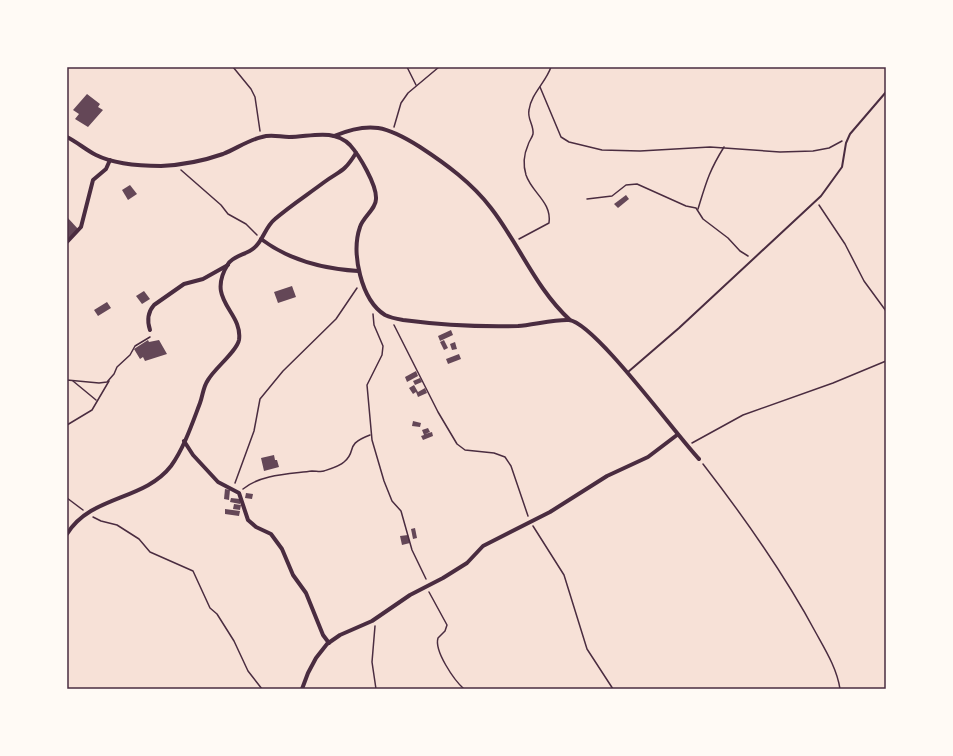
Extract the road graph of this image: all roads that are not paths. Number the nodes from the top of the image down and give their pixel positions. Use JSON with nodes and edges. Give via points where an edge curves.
{"nodes":[{"id":1,"x":886,"y":92,"type":"edge"},
{"id":2,"x":334,"y":136,"type":"junction"},
{"id":3,"x":67,"y":137,"type":"edge"},
{"id":4,"x":356,"y":153,"type":"junction"},
{"id":5,"x":110,"y":160,"type":"junction"},
{"id":6,"x":261,"y":239,"type":"junction"},
{"id":7,"x":67,"y":242,"type":"edge"},
{"id":8,"x":228,"y":265,"type":"junction"},
{"id":9,"x":358,"y":271,"type":"junction"},
{"id":10,"x":570,"y":320,"type":"junction"},
{"id":11,"x":150,"y":330,"type":"road end"},
{"id":12,"x":628,"y":372,"type":"junction"},
{"id":13,"x":677,"y":435,"type":"junction"},
{"id":14,"x":184,"y":441,"type":"junction"},
{"id":15,"x":699,"y":459,"type":"road end"},
{"id":16,"x":67,"y":534,"type":"edge"},
{"id":17,"x":329,"y":643,"type":"junction"},
{"id":18,"x":302,"y":689,"type":"edge"}],
"edges":[{"from":1,"to":12,"type":"lane","via":[[848,137],[842,167],[817,200]]},
{"from":2,"to":4,"type":"street","via":[[345,140]]},
{"from":2,"to":5,"type":"street","via":[[262,136],[209,158],[177,165],[136,164]]},
{"from":2,"to":10,"type":"street","via":[[359,127],[372,127],[412,142],[453,170],[485,200],[546,294]]},
{"from":3,"to":5,"type":"street","via":[[96,155]]},
{"from":4,"to":6,"type":"street","via":[[343,171],[275,219]]},
{"from":4,"to":9,"type":"street","via":[[372,182],[376,197],[375,204],[363,220],[358,236]]},
{"from":5,"to":7,"type":"street","via":[[106,169],[93,180],[81,227]]},
{"from":6,"to":8,"type":"street","via":[[254,248]]},
{"from":6,"to":9,"type":"street","via":[[288,255],[323,268]]},
{"from":8,"to":11,"type":"street","via":[[202,279],[184,284],[154,305],[148,317]]},
{"from":8,"to":14,"type":"street","via":[[221,284],[221,294],[237,324],[239,342],[206,382]]},
{"from":9,"to":10,"type":"street","via":[[374,304],[390,318],[424,323],[494,326]]},
{"from":10,"to":12,"type":"street","via":[[602,344]]},
{"from":12,"to":13,"type":"street"},
{"from":13,"to":15,"type":"street"},
{"from":13,"to":17,"type":"street","via":[[648,457],[607,476],[550,512],[484,546],[467,563],[410,594],[377,618],[346,631]]},
{"from":14,"to":16,"type":"street","via":[[171,467],[157,480],[88,513]]},
{"from":14,"to":17,"type":"street","via":[[193,455],[218,482],[239,493],[248,520],[271,534],[282,549]]},
{"from":17,"to":18,"type":"street","via":[[311,666]]}]}
